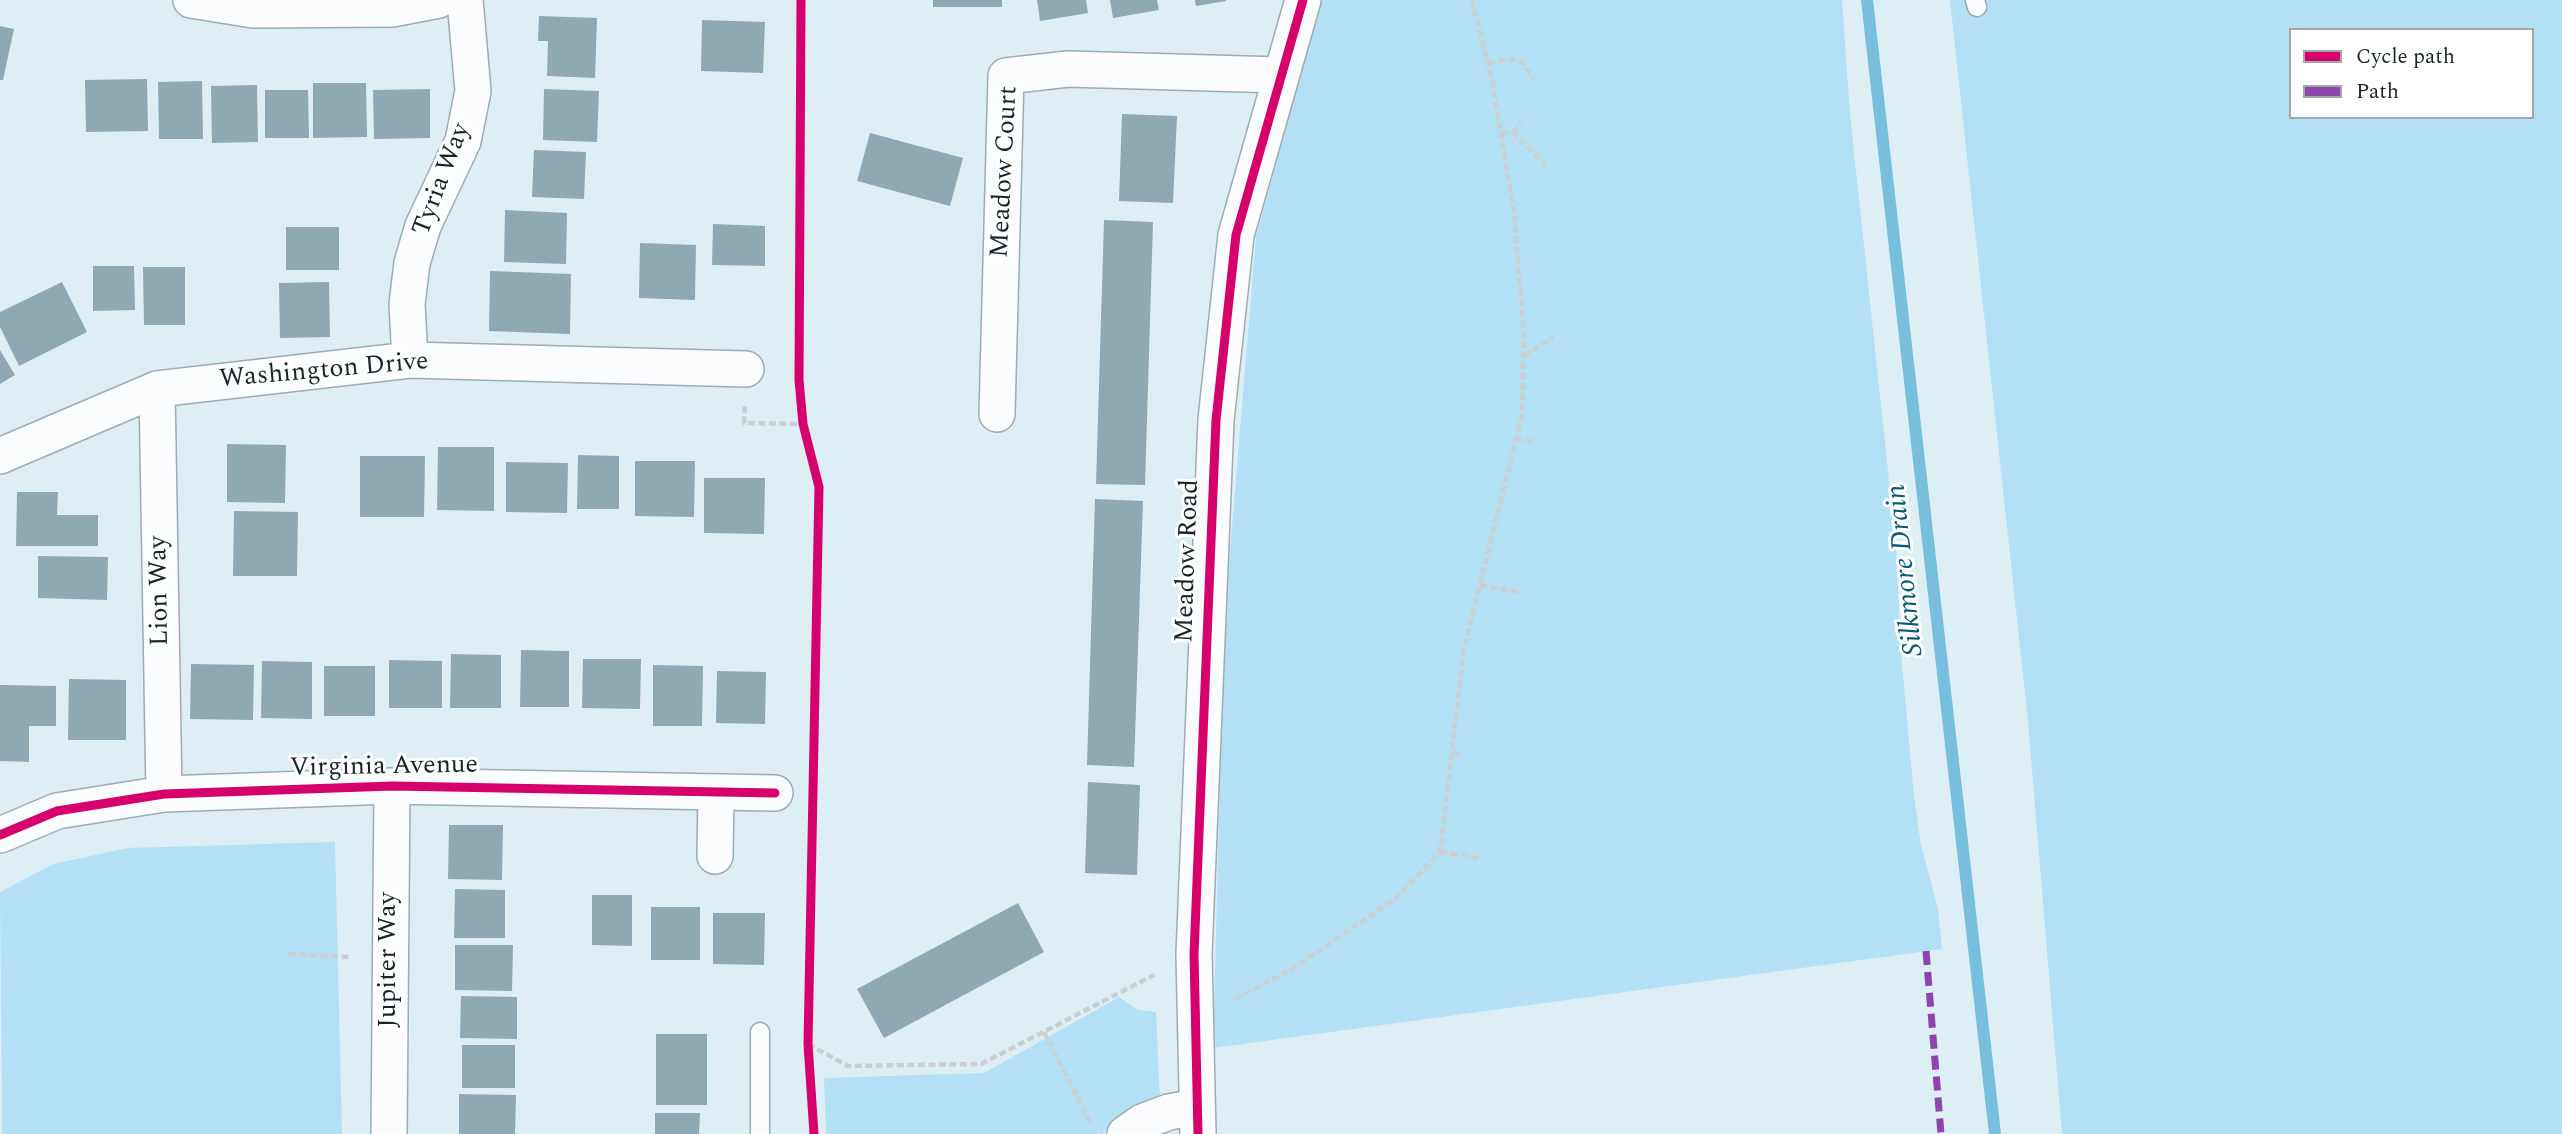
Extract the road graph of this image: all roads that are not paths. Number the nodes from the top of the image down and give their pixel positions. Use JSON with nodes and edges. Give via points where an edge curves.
{"nodes":[{"id":1,"x":191,"y":0,"type":"edge"},
{"id":2,"x":439,"y":0,"type":"edge"},
{"id":3,"x":465,"y":0,"type":"edge"},
{"id":4,"x":1303,"y":0,"type":"edge"},
{"id":5,"x":1281,"y":75,"type":"junction"},
{"id":6,"x":410,"y":360,"type":"junction"},
{"id":7,"x":746,"y":369,"type":"road end"},
{"id":8,"x":157,"y":389,"type":"junction"},
{"id":9,"x":997,"y":414,"type":"dead end"},
{"id":10,"x":0,"y":456,"type":"edge"},
{"id":11,"x":392,"y":786,"type":"junction"},
{"id":12,"x":716,"y":792,"type":"junction"},
{"id":13,"x":775,"y":793,"type":"dead end"},
{"id":14,"x":164,"y":794,"type":"junction"},
{"id":15,"x":0,"y":835,"type":"edge"},
{"id":16,"x":715,"y":856,"type":"dead end"},
{"id":17,"x":760,"y":1032,"type":"dead end"},
{"id":18,"x":1197,"y":1121,"type":"edge"},
{"id":19,"x":389,"y":1134,"type":"edge"},
{"id":20,"x":760,"y":1134,"type":"edge"},
{"id":21,"x":1125,"y":1134,"type":"edge"}],
"edges":[{"from":1,"to":2,"type":"street","via":[[253,10],[392,9]]},
{"from":3,"to":6,"type":"street","name":"Tyria Way","via":[[473,91],[463,141],[423,226],[412,263],[407,304]]},
{"from":4,"to":5,"type":"street","name":"Meadow Road"},
{"from":5,"to":9,"type":"street","name":"Meadow Court","via":[[1068,69],[1006,76]]},
{"from":5,"to":18,"type":"street","name":"Meadow Road","via":[[1236,235],[1216,420],[1194,954]]},
{"from":6,"to":7,"type":"street","name":"Washington Drive"},
{"from":6,"to":8,"type":"street","name":"Washington Drive"},
{"from":8,"to":10,"type":"street","name":"Washington Drive"},
{"from":8,"to":14,"type":"street","name":"Lion Way"},
{"from":11,"to":12,"type":"street","name":"Virginia Avenue"},
{"from":11,"to":14,"type":"street","name":"Virginia Avenue"},
{"from":11,"to":19,"type":"street","name":"Jupiter Way"},
{"from":12,"to":13,"type":"street","name":"Virginia Avenue"},
{"from":12,"to":16,"type":"street"},
{"from":14,"to":15,"type":"street","name":"Virginia Avenue","via":[[57,811]]},
{"from":17,"to":20,"type":"lane"},
{"from":18,"to":21,"type":"street","name":"Meadow Road","via":[[1169,1112]]}]}
